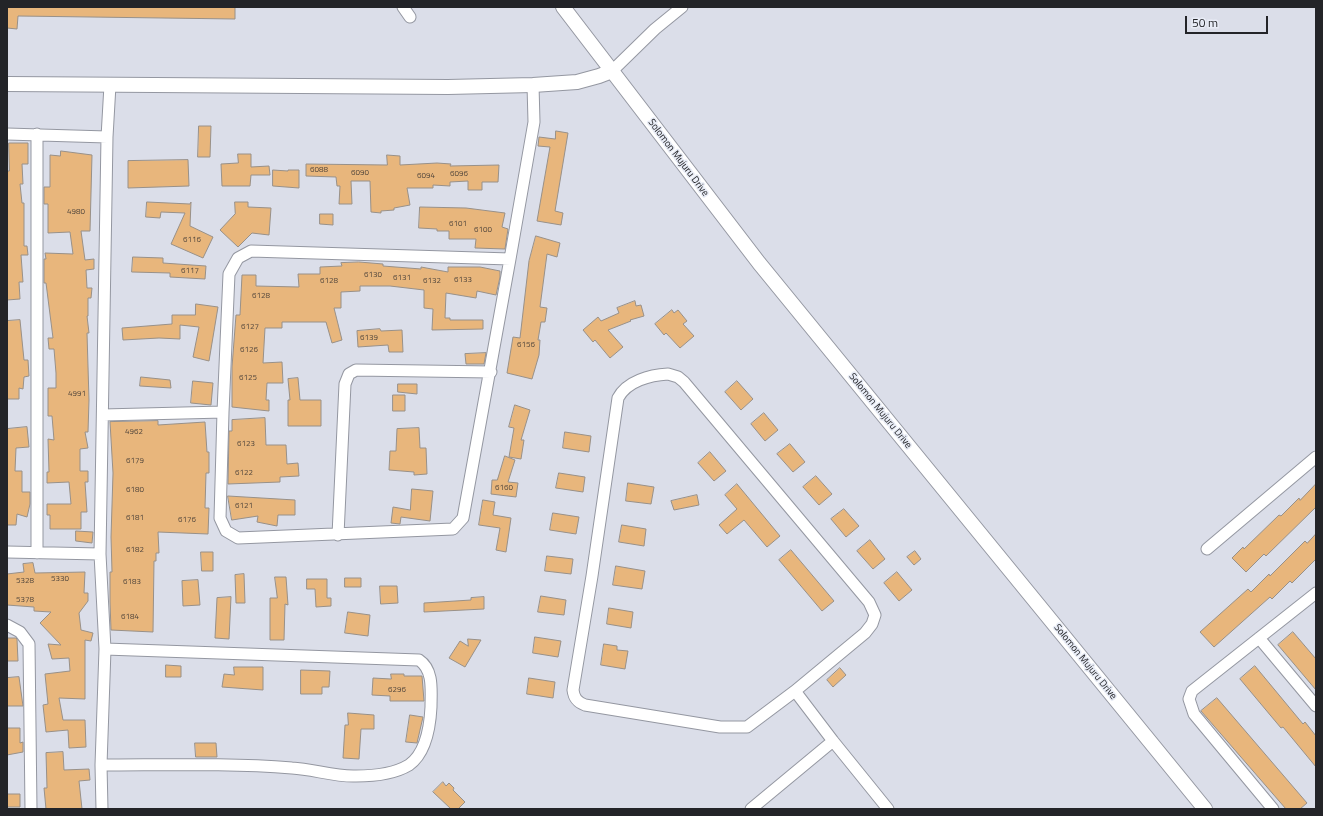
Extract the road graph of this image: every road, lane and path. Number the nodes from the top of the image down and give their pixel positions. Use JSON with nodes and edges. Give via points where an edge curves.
{"nodes":[{"id":1,"x":403,"y":7,"type":"edge"},
{"id":2,"x":563,"y":7,"type":"edge"},
{"id":3,"x":682,"y":7,"type":"edge"},
{"id":4,"x":410,"y":17,"type":"dead end"},
{"id":5,"x":612,"y":71,"type":"junction"},
{"id":6,"x":7,"y":84,"type":"edge"},
{"id":7,"x":110,"y":85,"type":"junction"},
{"id":8,"x":533,"y":85,"type":"junction"},
{"id":9,"x":7,"y":134,"type":"edge"},
{"id":10,"x":37,"y":134,"type":"junction"},
{"id":11,"x":107,"y":137,"type":"junction"},
{"id":12,"x":510,"y":260,"type":"junction"},
{"id":13,"x":491,"y":372,"type":"junction"},
{"id":14,"x":223,"y":412,"type":"junction"},
{"id":15,"x":103,"y":415,"type":"junction"},
{"id":16,"x":1316,"y":457,"type":"edge"},
{"id":17,"x":338,"y":534,"type":"junction"},
{"id":18,"x":1207,"y":549,"type":"dead end"},
{"id":19,"x":7,"y":552,"type":"edge"},
{"id":20,"x":37,"y":552,"type":"junction"},
{"id":21,"x":100,"y":554,"type":"junction"},
{"id":22,"x":1316,"y":592,"type":"edge"},
{"id":23,"x":7,"y":625,"type":"edge"},
{"id":24,"x":1259,"y":638,"type":"junction"},
{"id":25,"x":105,"y":649,"type":"junction"},
{"id":26,"x":795,"y":691,"type":"junction"},
{"id":27,"x":1316,"y":706,"type":"edge"},
{"id":28,"x":833,"y":741,"type":"junction"},
{"id":29,"x":101,"y":765,"type":"junction"},
{"id":30,"x":31,"y":809,"type":"edge"},
{"id":31,"x":102,"y":809,"type":"edge"},
{"id":32,"x":751,"y":809,"type":"edge"},
{"id":33,"x":888,"y":809,"type":"edge"},
{"id":34,"x":1205,"y":809,"type":"edge"},
{"id":35,"x":1273,"y":809,"type":"edge"}],
"edges":[{"from":1,"to":4,"type":"street"},
{"from":2,"to":5,"type":"street","name":"Solomon Mujuru Drive"},
{"from":3,"to":5,"type":"street"},
{"from":5,"to":8,"type":"street","via":[[577,82]]},
{"from":5,"to":34,"type":"street","name":"Solomon Mujuru Drive","via":[[759,263]]},
{"from":6,"to":7,"type":"street"},
{"from":7,"to":8,"type":"street"},
{"from":7,"to":11,"type":"street"},
{"from":8,"to":12,"type":"street","via":[[534,122]]},
{"from":9,"to":10,"type":"street"},
{"from":10,"to":11,"type":"street"},
{"from":10,"to":20,"type":"street"},
{"from":11,"to":15,"type":"street"},
{"from":12,"to":13,"type":"street"},
{"from":12,"to":14,"type":"street","via":[[251,251],[238,258],[229,274]]},
{"from":13,"to":17,"type":"street","via":[[463,518],[457,526],[453,529]]},
{"from":13,"to":17,"type":"street","via":[[356,370],[349,374],[345,384]]},
{"from":14,"to":15,"type":"street"},
{"from":14,"to":17,"type":"street","via":[[220,518],[226,531],[238,538]]},
{"from":15,"to":21,"type":"street"},
{"from":16,"to":18,"type":"street"},
{"from":19,"to":20,"type":"street"},
{"from":20,"to":21,"type":"street"},
{"from":21,"to":25,"type":"street"},
{"from":22,"to":24,"type":"street"},
{"from":23,"to":30,"type":"street","via":[[20,632],[29,644]]},
{"from":24,"to":27,"type":"street"},
{"from":24,"to":35,"type":"street","via":[[1192,691],[1189,699],[1194,714]]},
{"from":25,"to":29,"type":"street"},
{"from":25,"to":29,"type":"street","via":[[419,660],[429,672],[431,709],[425,742],[417,757],[408,766],[386,773],[354,776],[293,768]]},
{"from":26,"to":26,"type":"street","via":[[869,628],[875,615],[873,608],[684,382],[668,374],[630,384],[621,392],[617,404],[574,696],[585,705],[738,728],[747,727],[758,721]]},
{"from":26,"to":28,"type":"street"},
{"from":28,"to":32,"type":"street"},
{"from":28,"to":33,"type":"street"},
{"from":29,"to":31,"type":"street"}]}
